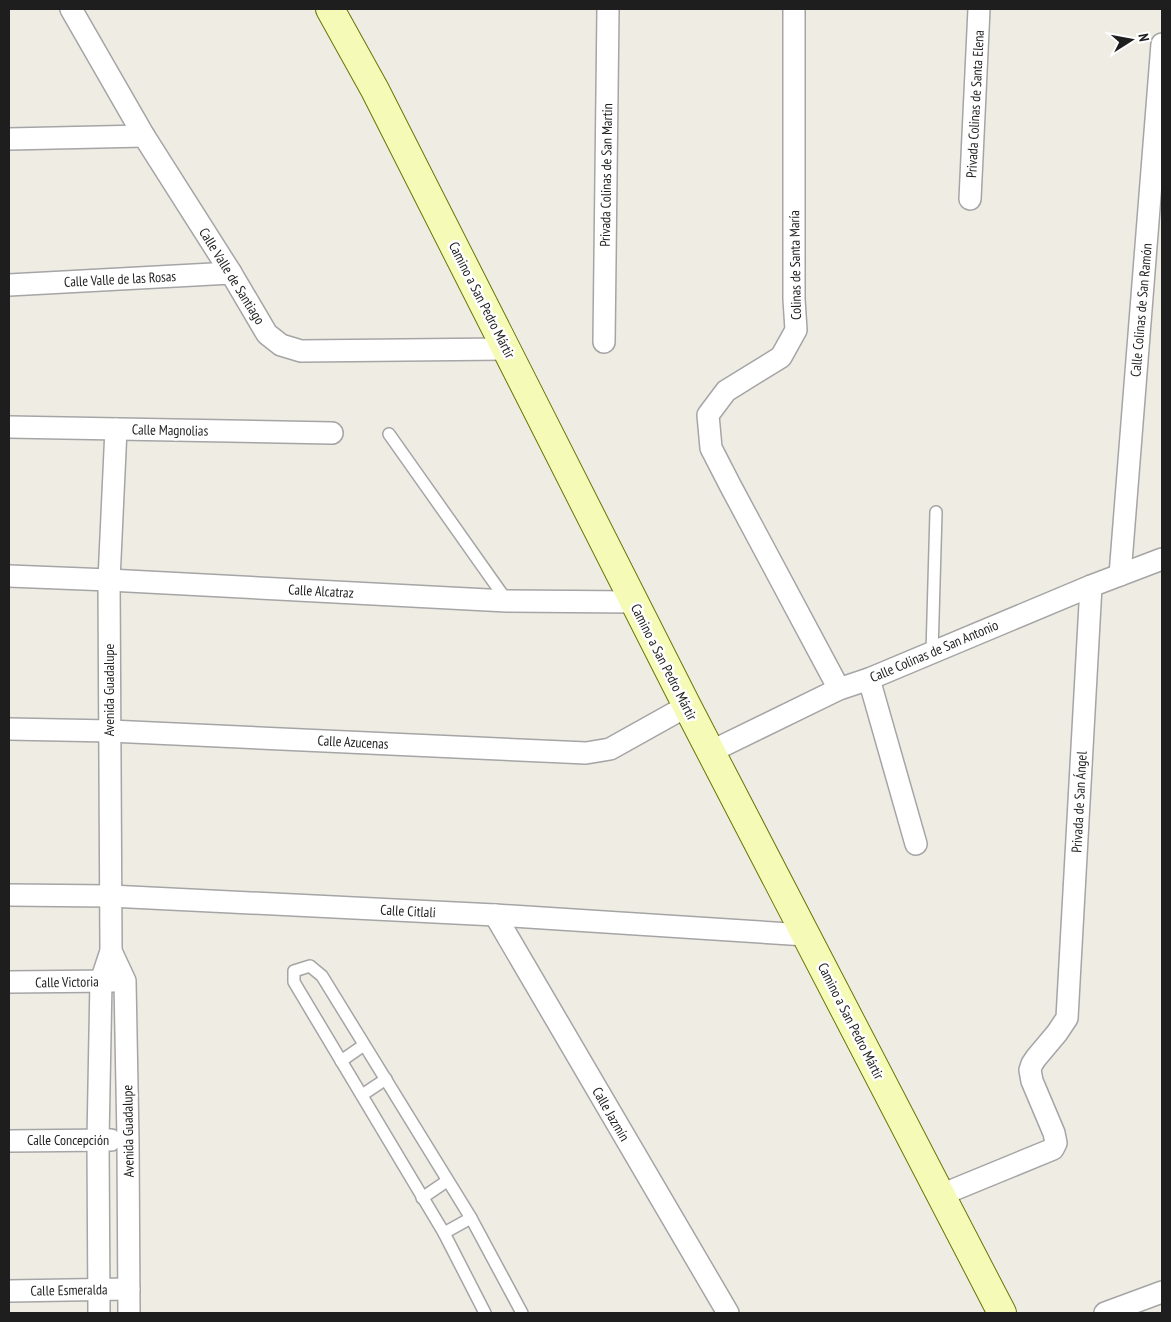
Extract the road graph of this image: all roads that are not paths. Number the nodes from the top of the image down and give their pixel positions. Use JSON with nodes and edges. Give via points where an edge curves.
{"nodes":[{"id":1,"x":71,"y":9,"type":"edge"},
{"id":2,"x":330,"y":9,"type":"edge"},
{"id":3,"x":608,"y":9,"type":"edge"},
{"id":4,"x":794,"y":9,"type":"edge"},
{"id":5,"x":979,"y":9,"type":"edge"},
{"id":6,"x":1162,"y":44,"type":"edge"},
{"id":7,"x":144,"y":136,"type":"junction"},
{"id":8,"x":9,"y":139,"type":"edge"},
{"id":9,"x":970,"y":199,"type":"dead end"},
{"id":10,"x":231,"y":273,"type":"junction"},
{"id":11,"x":9,"y":285,"type":"edge"},
{"id":12,"x":604,"y":342,"type":"dead end"},
{"id":13,"x":506,"y":349,"type":"junction"},
{"id":14,"x":9,"y":427,"type":"edge"},
{"id":15,"x":116,"y":429,"type":"junction"},
{"id":16,"x":332,"y":433,"type":"dead end"},
{"id":17,"x":389,"y":434,"type":"dead end"},
{"id":18,"x":936,"y":512,"type":"dead end"},
{"id":19,"x":1162,"y":559,"type":"edge"},
{"id":20,"x":1120,"y":575,"type":"junction"},
{"id":21,"x":9,"y":576,"type":"edge"},
{"id":22,"x":109,"y":580,"type":"junction"},
{"id":23,"x":1091,"y":586,"type":"junction"},
{"id":24,"x":507,"y":601,"type":"junction"},
{"id":25,"x":634,"y":602,"type":"junction"},
{"id":26,"x":932,"y":653,"type":"junction"},
{"id":27,"x":869,"y":679,"type":"junction"},
{"id":28,"x":839,"y":689,"type":"junction"},
{"id":29,"x":687,"y":706,"type":"junction"},
{"id":30,"x":9,"y":729,"type":"edge"},
{"id":31,"x":110,"y":731,"type":"junction"},
{"id":32,"x":710,"y":752,"type":"junction"},
{"id":33,"x":916,"y":844,"type":"dead end"},
{"id":34,"x":9,"y":895,"type":"edge"},
{"id":35,"x":110,"y":896,"type":"junction"},
{"id":36,"x":495,"y":915,"type":"junction"},
{"id":37,"x":806,"y":935,"type":"junction"},
{"id":38,"x":110,"y":951,"type":"junction"},
{"id":39,"x":101,"y":981,"type":"junction"},
{"id":40,"x":125,"y":981,"type":"junction"},
{"id":41,"x":9,"y":982,"type":"edge"},
{"id":42,"x":364,"y":1045,"type":"junction"},
{"id":43,"x":341,"y":1061,"type":"junction"},
{"id":44,"x":386,"y":1079,"type":"junction"},
{"id":45,"x":362,"y":1095,"type":"junction"},
{"id":46,"x":98,"y":1140,"type":"junction"},
{"id":47,"x":128,"y":1140,"type":"junction"},
{"id":48,"x":9,"y":1141,"type":"edge"},
{"id":49,"x":447,"y":1181,"type":"junction"},
{"id":50,"x":941,"y":1195,"type":"junction"},
{"id":51,"x":422,"y":1198,"type":"junction"},
{"id":52,"x":471,"y":1218,"type":"junction"},
{"id":53,"x":444,"y":1233,"type":"junction"},
{"id":54,"x":129,"y":1289,"type":"junction"},
{"id":55,"x":98,"y":1290,"type":"junction"},
{"id":56,"x":9,"y":1291,"type":"edge"},
{"id":57,"x":1162,"y":1292,"type":"edge"},
{"id":58,"x":98,"y":1313,"type":"edge"},
{"id":59,"x":129,"y":1313,"type":"edge"},
{"id":60,"x":485,"y":1313,"type":"edge"},
{"id":61,"x":522,"y":1313,"type":"edge"},
{"id":62,"x":728,"y":1313,"type":"edge"},
{"id":63,"x":1002,"y":1313,"type":"edge"},
{"id":64,"x":1105,"y":1313,"type":"edge"}],
"edges":[{"from":1,"to":7,"type":"street","name":"Calle Valle de Santiago"},
{"from":2,"to":13,"type":"street","name":"Camino a San Pedro Mártir","via":[[375,90]]},
{"from":3,"to":12,"type":"street","name":"Privada Colinas de San Martin"},
{"from":4,"to":28,"type":"street","name":"Colinas de Santa María","via":[[796,330],[781,357],[726,392],[708,415],[712,448]]},
{"from":5,"to":9,"type":"street","name":"Privada Colinas de Santa Elena"},
{"from":6,"to":20,"type":"street","name":"Calle Colinas de San Ramón"},
{"from":7,"to":8,"type":"street"},
{"from":7,"to":10,"type":"street","name":"Calle Valle de Santiago"},
{"from":10,"to":11,"type":"street","name":"Calle Valle de las Rosas"},
{"from":10,"to":13,"type":"street","name":"Calle Valle de Santiago","via":[[267,334],[281,345],[301,351]]},
{"from":13,"to":25,"type":"street","name":"Camino a San Pedro Mártir"},
{"from":14,"to":15,"type":"street","name":"Calle Magnolias"},
{"from":15,"to":16,"type":"street","name":"Calle Magnolias"},
{"from":15,"to":22,"type":"street","name":"Avenida Guadalupe"},
{"from":17,"to":24,"type":"lane"},
{"from":18,"to":26,"type":"lane"},
{"from":19,"to":20,"type":"street","name":"Calle Colinas de San Antonio"},
{"from":20,"to":23,"type":"street","name":"Calle Colinas de San Antonio"},
{"from":21,"to":22,"type":"street","name":"Calle Alcatraz"},
{"from":22,"to":24,"type":"street","name":"Calle Alcatraz"},
{"from":22,"to":31,"type":"street","name":"Avenida Guadalupe"},
{"from":23,"to":26,"type":"street","name":"Calle Colinas de San Antonio"},
{"from":23,"to":50,"type":"street","name":"Privada de San Ángel","via":[[1067,1018],[1030,1070],[1056,1143],[1053,1149]]},
{"from":24,"to":25,"type":"street","name":"Calle Alcatraz"},
{"from":25,"to":29,"type":"street","name":"Camino a San Pedro Mártir"},
{"from":26,"to":27,"type":"street","name":"Calle Colinas de San Antonio"},
{"from":27,"to":28,"type":"street","name":"Calle Colinas de San Antonio"},
{"from":27,"to":33,"type":"street"},
{"from":28,"to":32,"type":"street","name":"Calle Colinas de San Antonio"},
{"from":29,"to":31,"type":"street","name":"Calle Azucenas","via":[[610,749],[586,753]]},
{"from":29,"to":32,"type":"street","name":"Camino a San Pedro Mártir"},
{"from":30,"to":31,"type":"street","name":"Calle Azucenas"},
{"from":31,"to":35,"type":"street","name":"Avenida Guadalupe"},
{"from":32,"to":37,"type":"street","name":"Camino a San Pedro Mártir"},
{"from":34,"to":35,"type":"street","name":"Calle Citlali"},
{"from":35,"to":36,"type":"street","name":"Calle Citlali"},
{"from":35,"to":38,"type":"street","name":"Avenida Guadalupe"},
{"from":36,"to":37,"type":"street","name":"Calle Citlali"},
{"from":36,"to":62,"type":"street","name":"Calle Jazmín"},
{"from":37,"to":50,"type":"street","name":"Camino a San Pedro Mártir"},
{"from":38,"to":39,"type":"street","name":"Avenida Guadalupe"},
{"from":38,"to":40,"type":"street","name":"Avenida Guadalupe"},
{"from":39,"to":40,"type":"street","name":"Calle Victoria"},
{"from":39,"to":41,"type":"street","name":"Calle Victoria"},
{"from":39,"to":46,"type":"street","name":"Avenida Guadalupe"},
{"from":40,"to":47,"type":"street","name":"Avenida Guadalupe"},
{"from":42,"to":43,"type":"lane"},
{"from":42,"to":43,"type":"lane","via":[[322,976],[310,966],[294,971],[294,982]]},
{"from":42,"to":44,"type":"lane"},
{"from":43,"to":45,"type":"lane"},
{"from":44,"to":45,"type":"lane"},
{"from":44,"to":49,"type":"lane"},
{"from":45,"to":51,"type":"lane"},
{"from":46,"to":47,"type":"street","name":"Calle Concepción"},
{"from":46,"to":48,"type":"street","name":"Calle Concepción"},
{"from":46,"to":55,"type":"street","name":"Avenida Guadalupe"},
{"from":47,"to":54,"type":"street","name":"Avenida Guadalupe"},
{"from":49,"to":51,"type":"lane"},
{"from":49,"to":52,"type":"lane"},
{"from":50,"to":63,"type":"street","name":"Camino a San Pedro Mártir"},
{"from":51,"to":53,"type":"lane"},
{"from":52,"to":53,"type":"lane"},
{"from":52,"to":61,"type":"lane"},
{"from":53,"to":60,"type":"lane"},
{"from":54,"to":55,"type":"street","name":"Calle Esmeralda"},
{"from":54,"to":59,"type":"street","name":"Avenida Guadalupe"},
{"from":55,"to":56,"type":"street","name":"Calle Esmeralda"},
{"from":55,"to":58,"type":"street","name":"Avenida Guadalupe"},
{"from":57,"to":64,"type":"street"}]}
